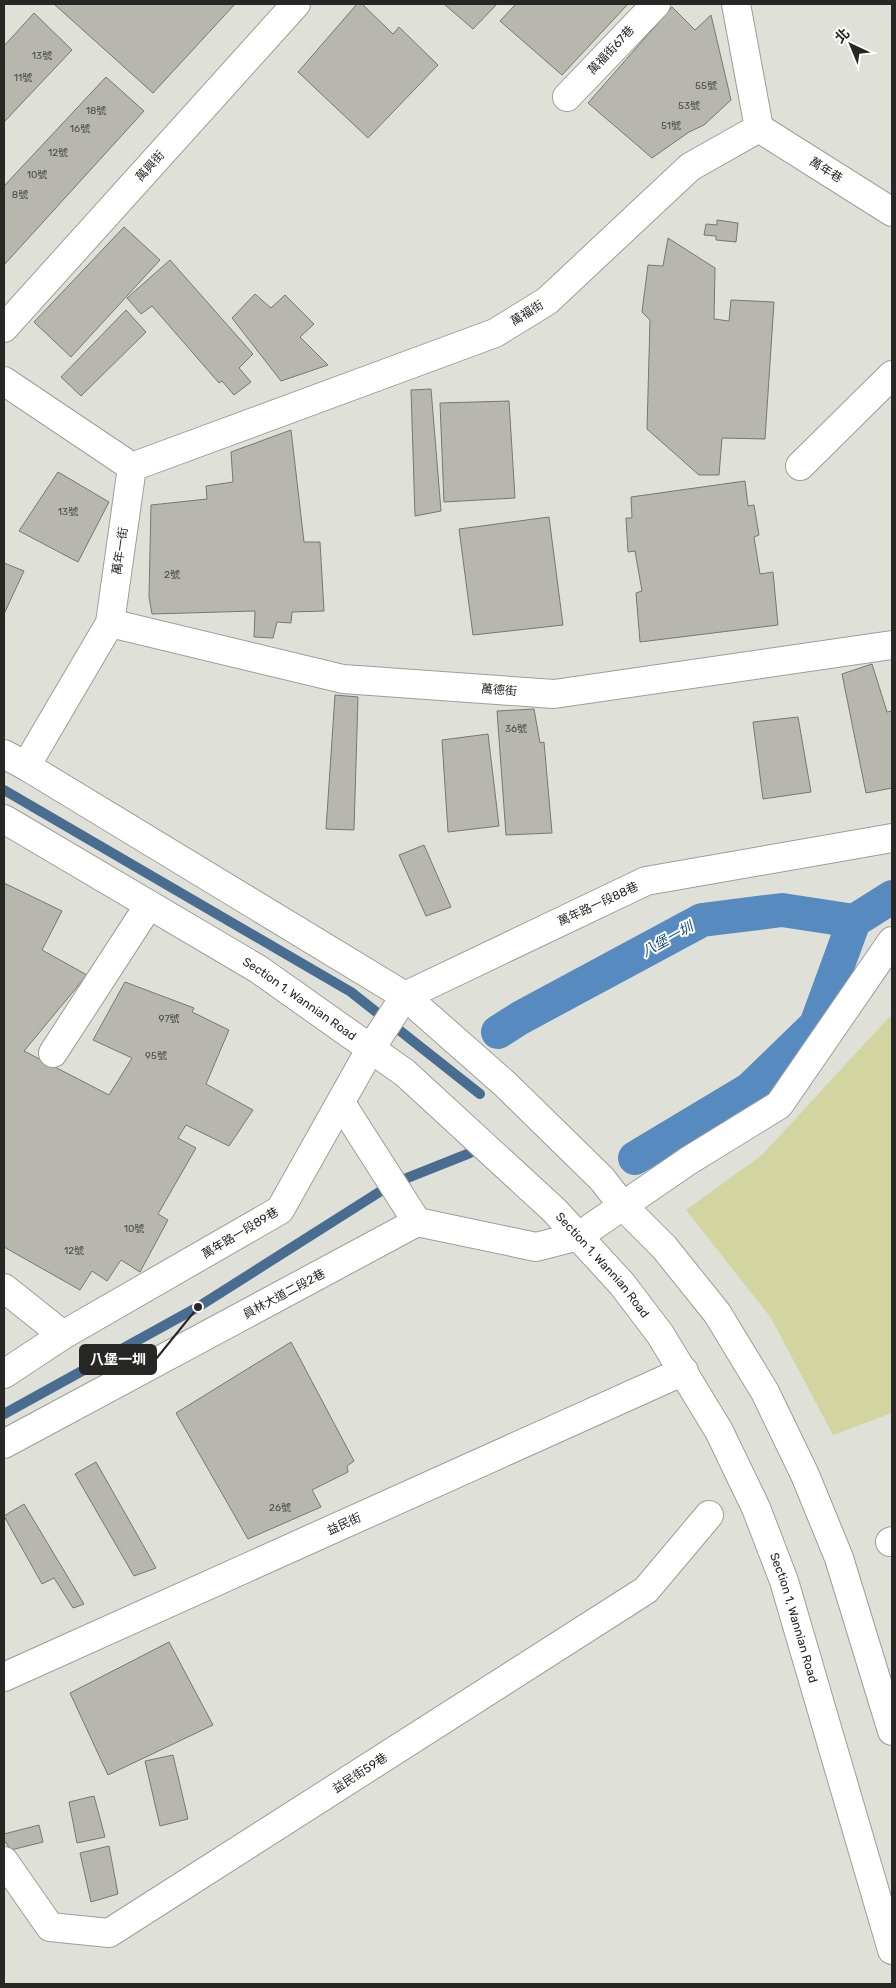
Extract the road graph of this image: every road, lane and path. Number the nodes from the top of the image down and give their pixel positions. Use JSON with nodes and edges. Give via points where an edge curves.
{"nodes":[{"id":1,"x":296,"y":4,"type":"edge"},
{"id":2,"x":656,"y":4,"type":"edge"},
{"id":3,"x":736,"y":4,"type":"edge"},
{"id":4,"x":567,"y":97,"type":"dead end"},
{"id":5,"x":759,"y":128,"type":"junction"},
{"id":6,"x":892,"y":212,"type":"edge"},
{"id":7,"x":4,"y":328,"type":"edge"},
{"id":8,"x":892,"y":375,"type":"edge"},
{"id":9,"x":4,"y":381,"type":"edge"},
{"id":10,"x":800,"y":466,"type":"dead end"},
{"id":11,"x":132,"y":467,"type":"junction"},
{"id":12,"x":110,"y":623,"type":"junction"},
{"id":13,"x":892,"y":645,"type":"edge"},
{"id":14,"x":15,"y":760,"type":"edge"},
{"id":15,"x":4,"y":819,"type":"edge"},
{"id":16,"x":892,"y":838,"type":"edge"},
{"id":17,"x":150,"y":905,"type":"junction"},
{"id":18,"x":892,"y":941,"type":"edge"},
{"id":19,"x":405,"y":996,"type":"junction"},
{"id":20,"x":371,"y":1048,"type":"junction"},
{"id":21,"x":53,"y":1053,"type":"dead end"},
{"id":22,"x":342,"y":1103,"type":"junction"},
{"id":23,"x":622,"y":1206,"type":"junction"},
{"id":24,"x":417,"y":1222,"type":"junction"},
{"id":25,"x":579,"y":1236,"type":"junction"},
{"id":26,"x":4,"y":1288,"type":"edge"},
{"id":27,"x":63,"y":1335,"type":"junction"},
{"id":28,"x":684,"y":1371,"type":"junction"},
{"id":29,"x":4,"y":1374,"type":"edge"},
{"id":30,"x":4,"y":1444,"type":"edge"},
{"id":31,"x":709,"y":1515,"type":"dead end"},
{"id":32,"x":4,"y":1676,"type":"edge"},
{"id":33,"x":892,"y":1731,"type":"edge"},
{"id":34,"x":4,"y":1861,"type":"edge"},
{"id":35,"x":892,"y":1950,"type":"edge"}],
"edges":[{"from":1,"to":7,"type":"street","name":"萬興街"},
{"from":2,"to":4,"type":"street","name":"萬福街67巷"},
{"from":3,"to":5,"type":"street"},
{"from":5,"to":6,"type":"street","name":"萬年巷"},
{"from":5,"to":11,"type":"street","name":"萬福街","via":[[690,166],[547,301],[495,333]]},
{"from":8,"to":10,"type":"street"},
{"from":9,"to":11,"type":"street"},
{"from":11,"to":12,"type":"street","name":"萬年一街"},
{"from":12,"to":13,"type":"street","name":"萬德街","via":[[343,679],[554,694]]},
{"from":12,"to":14,"type":"street","name":"萬年一街"},
{"from":14,"to":19,"type":"street"},
{"from":15,"to":17,"type":"street","name":"Section 1, Wannian Road"},
{"from":16,"to":19,"type":"street","name":"萬年路一段88巷","via":[[646,881]]},
{"from":17,"to":20,"type":"street","name":"Section 1, Wannian Road","via":[[258,968]]},
{"from":17,"to":21,"type":"street"},
{"from":18,"to":23,"type":"street","via":[[779,1105]]},
{"from":19,"to":20,"type":"street","name":"萬年路一段89巷"},
{"from":19,"to":23,"type":"street","via":[[505,1084],[602,1179]]},
{"from":20,"to":22,"type":"street","name":"萬年路一段89巷"},
{"from":20,"to":25,"type":"street","name":"Section 1, Wannian Road","via":[[405,1073]]},
{"from":22,"to":24,"type":"street"},
{"from":22,"to":27,"type":"street","name":"萬年路一段89巷","via":[[280,1210]]},
{"from":23,"to":25,"type":"street"},
{"from":23,"to":33,"type":"street","via":[[664,1247],[717,1313],[765,1392],[805,1475],[839,1558]]},
{"from":24,"to":25,"type":"street","via":[[536,1247]]},
{"from":24,"to":30,"type":"street","name":"員林大道二段2巷"},
{"from":25,"to":28,"type":"street","name":"Section 1, Wannian Road","via":[[622,1284]]},
{"from":26,"to":27,"type":"street"},
{"from":27,"to":29,"type":"street","name":"萬年路一段89巷"},
{"from":28,"to":32,"type":"street","name":"益民街"},
{"from":28,"to":35,"type":"street","name":"Section 1, Wannian Road","via":[[720,1431],[756,1508],[784,1581]]},
{"from":31,"to":34,"type":"street","name":"益民街59巷","via":[[646,1590],[110,1933],[50,1927]]}]}
